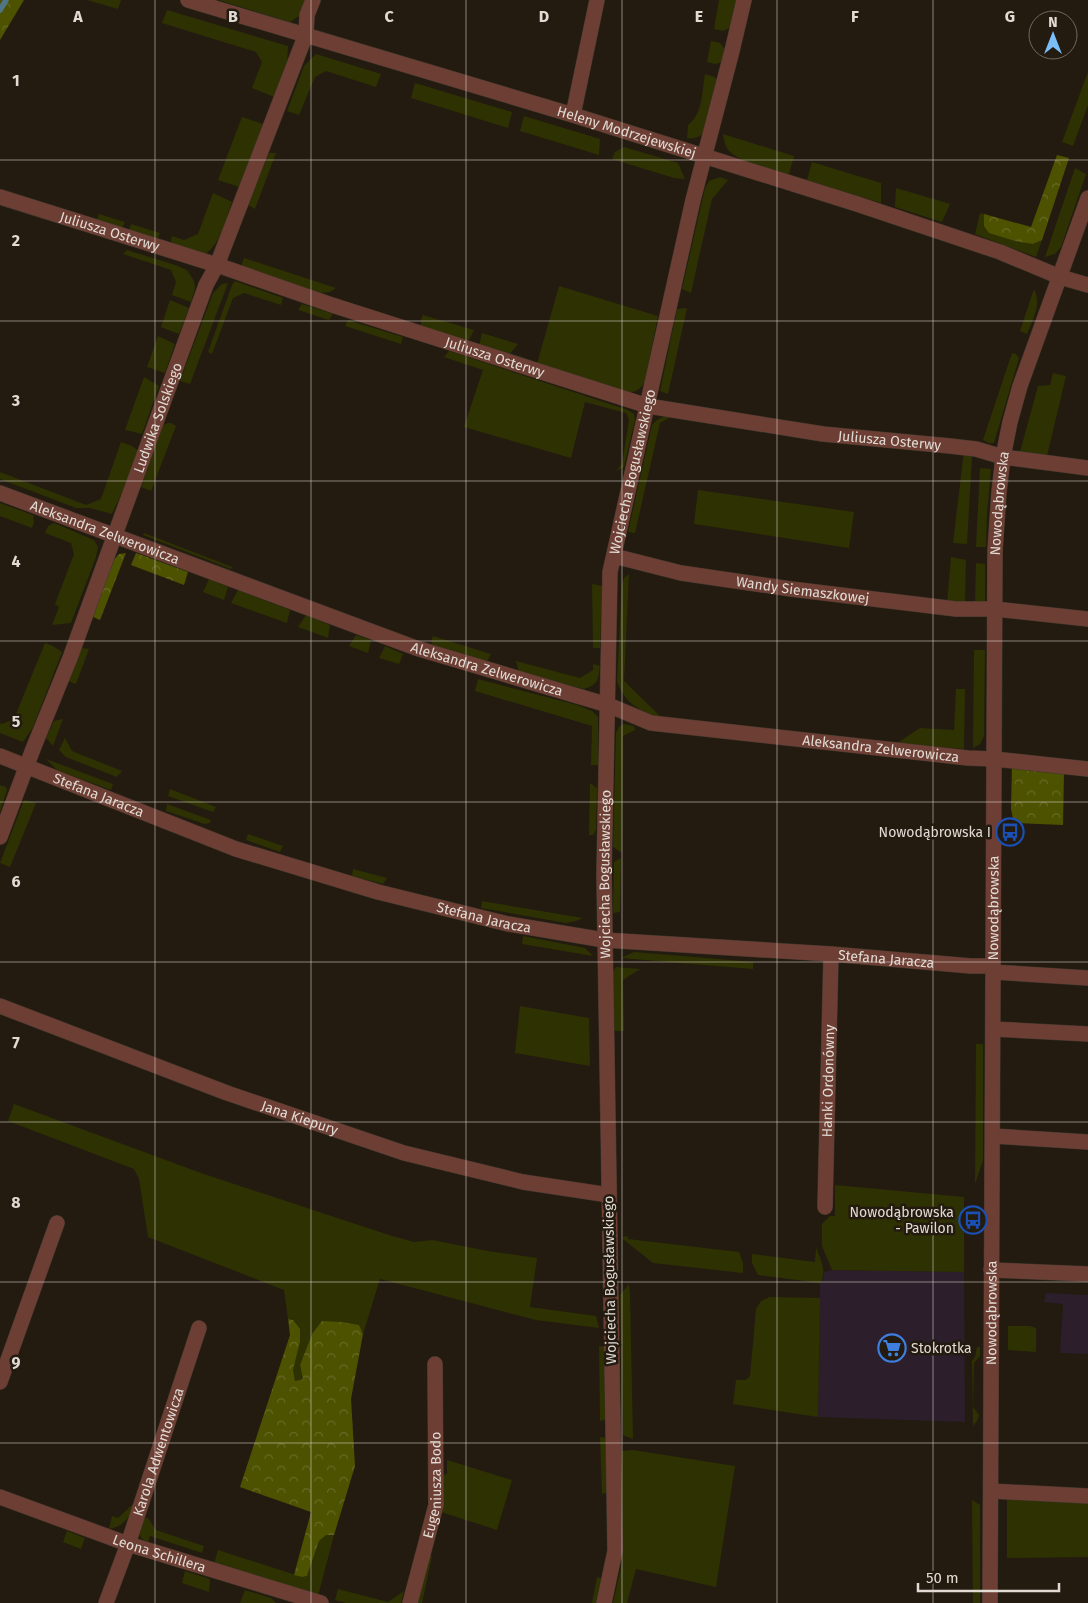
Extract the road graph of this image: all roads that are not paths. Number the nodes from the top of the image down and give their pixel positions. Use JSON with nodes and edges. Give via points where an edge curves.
{"nodes":[{"id":1,"x":188,"y":0,"type":"edge"},
{"id":2,"x":313,"y":0,"type":"edge"},
{"id":3,"x":597,"y":0,"type":"edge"},
{"id":4,"x":744,"y":0,"type":"edge"},
{"id":5,"x":306,"y":34,"type":"junction"},
{"id":6,"x":572,"y":115,"type":"junction"},
{"id":7,"x":706,"y":156,"type":"junction"},
{"id":8,"x":0,"y":197,"type":"edge"},
{"id":9,"x":1088,"y":198,"type":"edge"},
{"id":10,"x":217,"y":265,"type":"junction"},
{"id":11,"x":1060,"y":276,"type":"junction"},
{"id":12,"x":1088,"y":285,"type":"edge"},
{"id":13,"x":648,"y":406,"type":"junction"},
{"id":14,"x":1003,"y":458,"type":"junction"},
{"id":15,"x":1088,"y":468,"type":"edge"},
{"id":16,"x":0,"y":493,"type":"edge"},
{"id":17,"x":115,"y":536,"type":"junction"},
{"id":18,"x":614,"y":556,"type":"junction"},
{"id":19,"x":995,"y":609,"type":"junction"},
{"id":20,"x":1088,"y":619,"type":"edge"},
{"id":21,"x":608,"y":705,"type":"junction"},
{"id":22,"x":0,"y":756,"type":"edge"},
{"id":23,"x":994,"y":758,"type":"junction"},
{"id":24,"x":26,"y":767,"type":"junction"},
{"id":25,"x":1088,"y":769,"type":"edge"},
{"id":26,"x":0,"y":837,"type":"edge"},
{"id":27,"x":604,"y":940,"type":"junction"},
{"id":28,"x":831,"y":954,"type":"junction"},
{"id":29,"x":993,"y":969,"type":"junction"},
{"id":30,"x":1088,"y":978,"type":"edge"},
{"id":31,"x":0,"y":1006,"type":"edge"},
{"id":32,"x":993,"y":1029,"type":"junction"},
{"id":33,"x":1088,"y":1034,"type":"edge"},
{"id":34,"x":993,"y":1136,"type":"junction"},
{"id":35,"x":1088,"y":1142,"type":"edge"},
{"id":36,"x":609,"y":1195,"type":"junction"},
{"id":37,"x":825,"y":1207,"type":"dead end"},
{"id":38,"x":56,"y":1223,"type":"dead end"},
{"id":39,"x":991,"y":1270,"type":"junction"},
{"id":40,"x":1088,"y":1274,"type":"edge"},
{"id":41,"x":199,"y":1328,"type":"dead end"},
{"id":42,"x":435,"y":1364,"type":"dead end"},
{"id":43,"x":0,"y":1382,"type":"edge"},
{"id":44,"x":991,"y":1492,"type":"junction"},
{"id":45,"x":1088,"y":1496,"type":"edge"},
{"id":46,"x":0,"y":1497,"type":"edge"},
{"id":47,"x":128,"y":1544,"type":"junction"},
{"id":48,"x":292,"y":1599,"type":"edge"},
{"id":49,"x":106,"y":1603,"type":"edge"},
{"id":50,"x":321,"y":1603,"type":"edge"},
{"id":51,"x":410,"y":1603,"type":"edge"},
{"id":52,"x":604,"y":1603,"type":"edge"},
{"id":53,"x":990,"y":1603,"type":"edge"}],
"edges":[{"from":1,"to":5,"type":"street","name":"Heleny Modrzejewskiej"},
{"from":2,"to":5,"type":"street","name":"Ludwika Solskiego","via":[[307,15]]},
{"from":3,"to":6,"type":"street"},
{"from":4,"to":7,"type":"street","name":"Wojciecha Bogusławskiego"},
{"from":5,"to":6,"type":"street","name":"Heleny Modrzejewskiej"},
{"from":5,"to":10,"type":"street","name":"Ludwika Solskiego"},
{"from":6,"to":7,"type":"street","name":"Heleny Modrzejewskiej"},
{"from":7,"to":11,"type":"street","name":"Heleny Modrzejewskiej","via":[[1000,252]]},
{"from":7,"to":13,"type":"street","name":"Wojciecha Bogusławskiego","via":[[693,200]]},
{"from":8,"to":10,"type":"street","name":"Juliusza Osterwy"},
{"from":9,"to":11,"type":"street","name":"Nowodąbrowska"},
{"from":10,"to":13,"type":"street","name":"Juliusza Osterwy"},
{"from":10,"to":17,"type":"street","name":"Ludwika Solskiego","via":[[206,285]]},
{"from":11,"to":12,"type":"street","name":"Heleny Modrzejewskiej"},
{"from":11,"to":14,"type":"street","name":"Nowodąbrowska","via":[[1020,386]]},
{"from":13,"to":14,"type":"street","name":"Juliusza Osterwy","via":[[822,434],[976,449]]},
{"from":13,"to":18,"type":"street","name":"Wojciecha Bogusławskiego"},
{"from":14,"to":15,"type":"street","name":"Juliusza Osterwy"},
{"from":14,"to":19,"type":"street","name":"Nowodąbrowska","via":[[995,551]]},
{"from":16,"to":17,"type":"street","name":"Aleksandra Zelwerowicza"},
{"from":17,"to":21,"type":"street","name":"Aleksandra Zelwerowicza","via":[[416,648]]},
{"from":17,"to":24,"type":"street","name":"Ludwika Solskiego"},
{"from":18,"to":19,"type":"street","name":"Wandy Siemaszkowej","via":[[681,573],[791,589],[956,609]]},
{"from":18,"to":21,"type":"street","name":"Wojciecha Bogusławskiego","via":[[610,572]]},
{"from":19,"to":20,"type":"street","name":"Wandy Siemaszkowej"},
{"from":19,"to":23,"type":"street","name":"Nowodąbrowska"},
{"from":21,"to":23,"type":"street","name":"Aleksandra Zelwerowicza","via":[[652,723],[968,758]]},
{"from":21,"to":27,"type":"street","name":"Wojciecha Bogusławskiego"},
{"from":22,"to":24,"type":"street","name":"Stefana Jaracza"},
{"from":23,"to":25,"type":"street","name":"Aleksandra Zelwerowicza"},
{"from":23,"to":29,"type":"street","name":"Nowodąbrowska"},
{"from":24,"to":26,"type":"street","name":"Ludwika Solskiego"},
{"from":24,"to":27,"type":"street","name":"Stefana Jaracza","via":[[236,849],[378,892],[508,924]]},
{"from":27,"to":28,"type":"street","name":"Stefana Jaracza"},
{"from":27,"to":36,"type":"street","name":"Wojciecha Bogusławskiego"},
{"from":28,"to":29,"type":"street","name":"Stefana Jaracza"},
{"from":28,"to":37,"type":"street","name":"Hanki Ordonówny"},
{"from":29,"to":30,"type":"street","name":"Stefana Jaracza"},
{"from":29,"to":32,"type":"street","name":"Nowodąbrowska"},
{"from":31,"to":36,"type":"street","name":"Jana Kiepury","via":[[227,1093],[404,1153],[523,1182]]},
{"from":32,"to":33,"type":"street"},
{"from":32,"to":34,"type":"street","name":"Nowodąbrowska"},
{"from":34,"to":35,"type":"street"},
{"from":34,"to":39,"type":"street","name":"Nowodąbrowska"},
{"from":36,"to":52,"type":"street","name":"Wojciecha Bogusławskiego","via":[[615,1551]]},
{"from":38,"to":43,"type":"street"},
{"from":39,"to":40,"type":"street"},
{"from":39,"to":44,"type":"street","name":"Nowodąbrowska"},
{"from":41,"to":47,"type":"street","name":"Karola Adwentowicza"},
{"from":42,"to":51,"type":"street","name":"Eugeniusza Bodo","via":[[436,1505]]},
{"from":44,"to":45,"type":"street"},
{"from":44,"to":53,"type":"street","name":"Nowodąbrowska"},
{"from":46,"to":47,"type":"street","name":"Leona Schillera"},
{"from":47,"to":48,"type":"street","name":"Leona Schillera"},
{"from":47,"to":49,"type":"street","name":"Karola Adwentowicza"},
{"from":48,"to":50,"type":"street","name":"Leona Schillera"}]}
